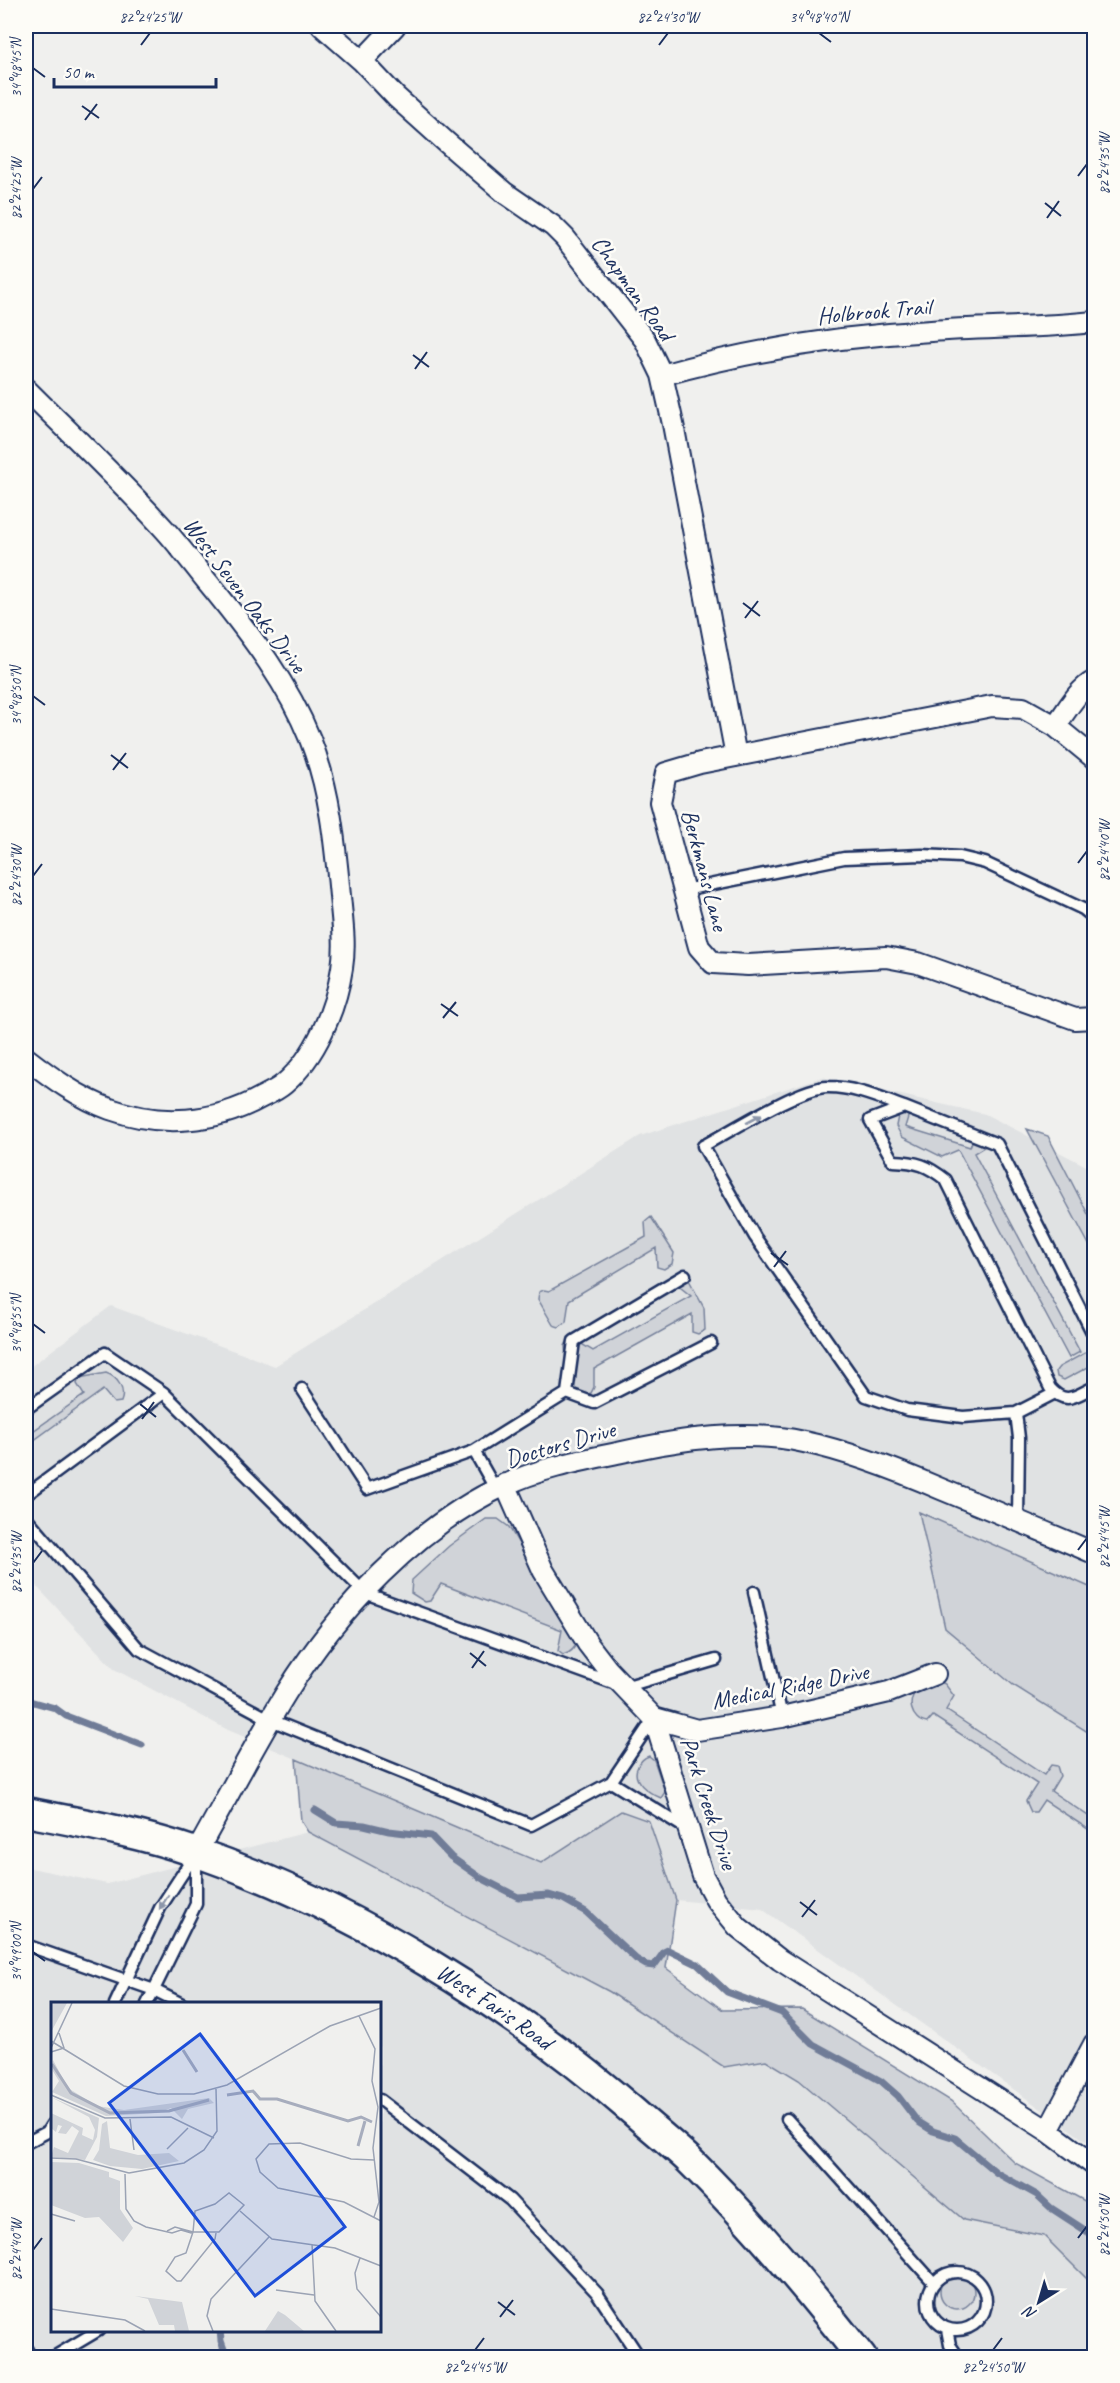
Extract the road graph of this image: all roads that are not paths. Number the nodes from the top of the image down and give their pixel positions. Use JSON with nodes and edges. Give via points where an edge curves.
{"nodes":[{"id":1,"x":322,"y":26,"type":"edge"},
{"id":2,"x":395,"y":26,"type":"edge"},
{"id":3,"x":362,"y":61,"type":"junction"},
{"id":4,"x":1095,"y":322,"type":"edge"},
{"id":5,"x":662,"y":375,"type":"junction"},
{"id":6,"x":26,"y":389,"type":"edge"},
{"id":7,"x":1095,"y":681,"type":"edge"},
{"id":8,"x":1055,"y":726,"type":"junction"},
{"id":9,"x":736,"y":756,"type":"junction"},
{"id":10,"x":1095,"y":758,"type":"edge"},
{"id":11,"x":684,"y":890,"type":"junction"},
{"id":12,"x":1095,"y":918,"type":"edge"},
{"id":13,"x":1095,"y":1018,"type":"edge"},
{"id":14,"x":26,"y":1058,"type":"edge"},
{"id":15,"x":904,"y":1107,"type":"junction"},
{"id":16,"x":685,"y":1275,"type":"dead end"},
{"id":17,"x":1095,"y":1336,"type":"edge"},
{"id":18,"x":711,"y":1343,"type":"dead end"},
{"id":19,"x":1095,"y":1386,"type":"edge"},
{"id":20,"x":302,"y":1389,"type":"dead end"},
{"id":21,"x":164,"y":1393,"type":"junction"},
{"id":22,"x":567,"y":1393,"type":"junction"},
{"id":23,"x":1055,"y":1393,"type":"junction"},
{"id":24,"x":26,"y":1408,"type":"edge"},
{"id":25,"x":1016,"y":1413,"type":"junction"},
{"id":26,"x":474,"y":1451,"type":"junction"},
{"id":27,"x":501,"y":1487,"type":"junction"},
{"id":28,"x":26,"y":1495,"type":"edge"},
{"id":29,"x":26,"y":1517,"type":"edge"},
{"id":30,"x":1018,"y":1520,"type":"junction"},
{"id":31,"x":1095,"y":1553,"type":"edge"},
{"id":32,"x":754,"y":1592,"type":"dead end"},
{"id":33,"x":364,"y":1593,"type":"junction"},
{"id":34,"x":716,"y":1660,"type":"dead end"},
{"id":35,"x":935,"y":1674,"type":"dead end"},
{"id":36,"x":624,"y":1687,"type":"junction"},
{"id":37,"x":782,"y":1717,"type":"junction"},
{"id":38,"x":654,"y":1718,"type":"junction"},
{"id":39,"x":271,"y":1720,"type":"junction"},
{"id":40,"x":610,"y":1782,"type":"junction"},
{"id":41,"x":26,"y":1812,"type":"edge"},
{"id":42,"x":687,"y":1829,"type":"junction"},
{"id":43,"x":196,"y":1852,"type":"junction"},
{"id":44,"x":26,"y":1945,"type":"edge"},
{"id":45,"x":127,"y":1980,"type":"junction"},
{"id":46,"x":154,"y":1990,"type":"junction"},
{"id":47,"x":116,"y":2002,"type":"edge"},
{"id":48,"x":148,"y":2002,"type":"edge"},
{"id":49,"x":178,"y":2002,"type":"edge"},
{"id":50,"x":1095,"y":2044,"type":"edge"},
{"id":51,"x":381,"y":2101,"type":"edge"},
{"id":52,"x":787,"y":2119,"type":"dead end"},
{"id":53,"x":51,"y":2126,"type":"edge"},
{"id":54,"x":1048,"y":2131,"type":"junction"},
{"id":55,"x":26,"y":2143,"type":"edge"},
{"id":56,"x":1095,"y":2165,"type":"edge"},
{"id":57,"x":933,"y":2283,"type":"junction"},
{"id":58,"x":947,"y":2329,"type":"junction"},
{"id":59,"x":97,"y":2332,"type":"edge"},
{"id":60,"x":26,"y":2348,"type":"edge"},
{"id":61,"x":31,"y":2358,"type":"edge"},
{"id":62,"x":52,"y":2358,"type":"edge"},
{"id":63,"x":640,"y":2358,"type":"edge"},
{"id":64,"x":862,"y":2358,"type":"edge"},
{"id":65,"x":959,"y":2358,"type":"edge"}],
"edges":[{"from":1,"to":3,"type":"street","name":"Chapman Road"},
{"from":2,"to":3,"type":"street"},
{"from":3,"to":5,"type":"street","name":"Chapman Road","via":[[446,142],[565,238],[645,340]]},
{"from":4,"to":5,"type":"street","name":"Holbrook Trail","via":[[845,338],[764,349]]},
{"from":5,"to":9,"type":"street","name":"Chapman Road"},
{"from":6,"to":14,"type":"street","name":"West Seven Oaks Drive","via":[[167,532],[243,625],[296,707],[325,786],[344,940],[343,966],[334,1003],[318,1039],[299,1069],[282,1086],[243,1107],[220,1115],[182,1120],[142,1118],[85,1099]]},
{"from":7,"to":8,"type":"street","via":[[1081,691]]},
{"from":8,"to":9,"type":"street","name":"Berkmans Lane","via":[[1023,708],[992,706]]},
{"from":8,"to":10,"type":"street","name":"Berkmans Lane"},
{"from":9,"to":11,"type":"street","name":"Berkmans Lane","via":[[666,773],[660,802]]},
{"from":11,"to":12,"type":"lane","via":[[844,858],[960,857],[985,863]]},
{"from":11,"to":13,"type":"street","name":"Berkmans Lane","via":[[699,947],[712,963],[748,965],[886,957],[918,963],[1075,1019]]},
{"from":15,"to":17,"type":"lane","via":[[997,1144]]},
{"from":15,"to":23,"type":"lane","via":[[870,1120],[893,1161],[930,1167],[946,1180]]},
{"from":25,"to":15,"type":"lane","one_way":true,"via":[[963,1417],[907,1410],[866,1396],[755,1237],[703,1146],[800,1094],[826,1086],[858,1090]]},
{"from":16,"to":22,"type":"lane","via":[[574,1341]]},
{"from":18,"to":22,"type":"lane","via":[[594,1403]]},
{"from":19,"to":23,"type":"lane","via":[[1068,1399]]},
{"from":20,"to":26,"type":"lane","via":[[367,1489]]},
{"from":21,"to":24,"type":"lane","via":[[105,1353]]},
{"from":21,"to":28,"type":"lane"},
{"from":21,"to":33,"type":"lane"},
{"from":22,"to":26,"type":"lane"},
{"from":23,"to":25,"type":"lane"},
{"from":25,"to":30,"type":"lane"},
{"from":26,"to":27,"type":"lane"},
{"from":27,"to":30,"type":"street","name":"Doctors Drive","via":[[573,1462],[657,1444],[717,1437],[777,1438],[892,1468]]},
{"from":27,"to":33,"type":"street","name":"Doctors Drive","via":[[440,1521]]},
{"from":27,"to":36,"type":"street","name":"Park Creek Drive","via":[[543,1570],[588,1644]]},
{"from":29,"to":39,"type":"lane","via":[[139,1649]]},
{"from":30,"to":31,"type":"street","name":"Doctors Drive"},
{"from":32,"to":37,"type":"lane"},
{"from":33,"to":36,"type":"lane"},
{"from":33,"to":39,"type":"street","name":"Doctors Drive","via":[[328,1634]]},
{"from":34,"to":36,"type":"lane"},
{"from":35,"to":37,"type":"street","name":"Medical Ridge Drive","via":[[889,1692]]},
{"from":36,"to":38,"type":"street","name":"Park Creek Drive"},
{"from":37,"to":38,"type":"street","name":"Medical Ridge Drive","via":[[697,1730]]},
{"from":38,"to":40,"type":"lane"},
{"from":38,"to":42,"type":"street","name":"Park Creek Drive"},
{"from":39,"to":40,"type":"lane","via":[[531,1825]]},
{"from":39,"to":43,"type":"street","name":"Doctors Drive"},
{"from":40,"to":42,"type":"lane"},
{"from":41,"to":43,"type":"main road","name":"West Faris Road"},
{"from":42,"to":54,"type":"street","name":"Park Creek Drive","via":[[716,1900],[747,1936]]},
{"from":43,"to":45,"type":"lane","one_way":true,"via":[[160,1908]]},
{"from":43,"to":46,"type":"lane","via":[[196,1904]]},
{"from":43,"to":64,"type":"main road","name":"West Faris Road","via":[[325,1907],[403,1949],[540,2036],[688,2159],[805,2285]]},
{"from":44,"to":45,"type":"lane"},
{"from":45,"to":46,"type":"lane"},
{"from":45,"to":47,"type":"lane"},
{"from":46,"to":48,"type":"lane"},
{"from":46,"to":49,"type":"lane"},
{"from":50,"to":54,"type":"street"},
{"from":51,"to":63,"type":"lane","via":[[510,2200],[597,2293]]},
{"from":52,"to":57,"type":"lane"},
{"from":53,"to":55,"type":"lane"},
{"from":54,"to":56,"type":"street","name":"Park Creek Drive"},
{"from":57,"to":58,"type":"lane","via":[[927,2301],[933,2318]]},
{"from":57,"to":58,"type":"lane","via":[[948,2273],[967,2274],[981,2285],[986,2302],[980,2320],[965,2330]]},
{"from":58,"to":65,"type":"lane","via":[[950,2345]]},
{"from":59,"to":62,"type":"lane"},
{"from":60,"to":61,"type":"lane"}]}
